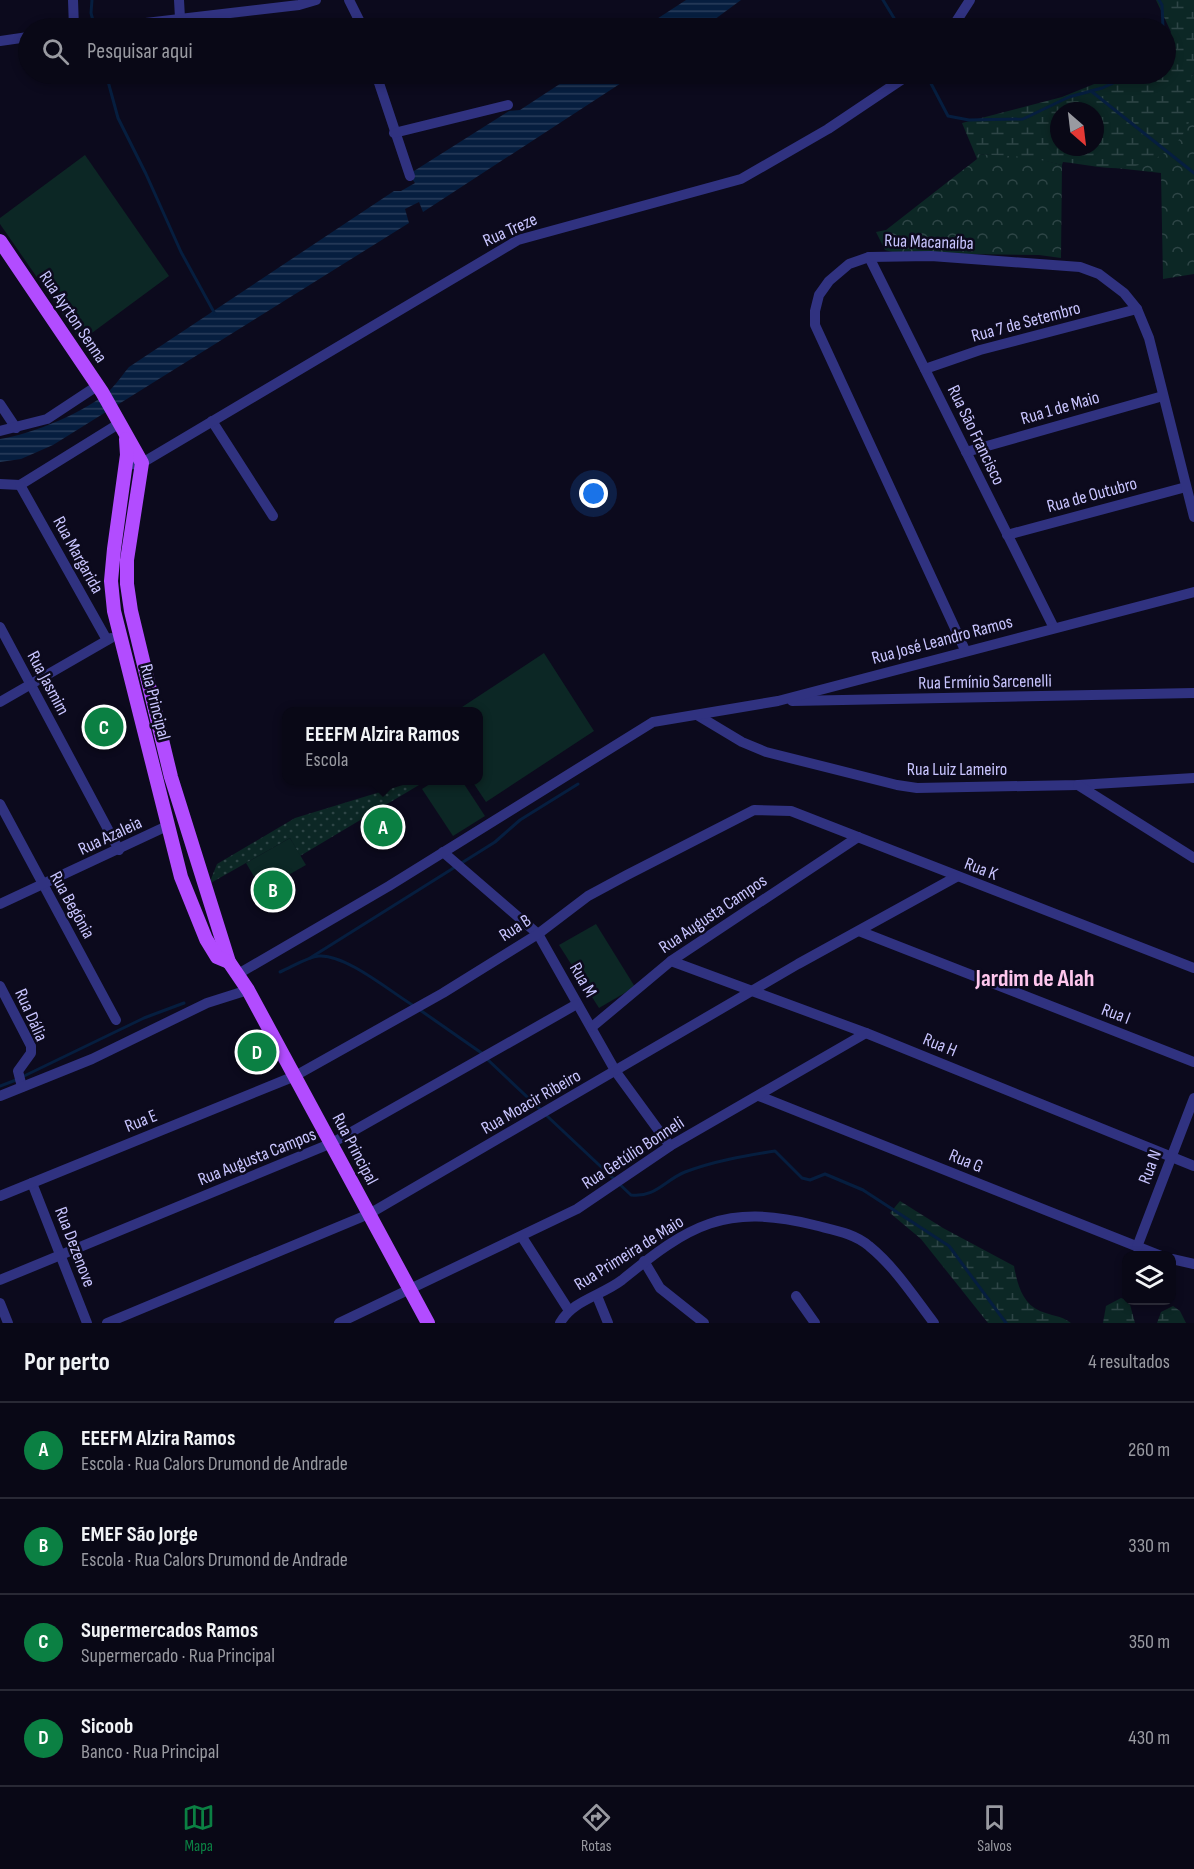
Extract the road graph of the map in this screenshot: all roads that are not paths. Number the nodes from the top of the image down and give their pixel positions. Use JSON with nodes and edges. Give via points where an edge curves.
{"nodes":[{"id":1,"x":73,"y":0,"type":"edge"},
{"id":2,"x":179,"y":0,"type":"edge"},
{"id":3,"x":316,"y":0,"type":"edge"},
{"id":4,"x":349,"y":0,"type":"edge"},
{"id":5,"x":970,"y":0,"type":"edge"},
{"id":6,"x":259,"y":5,"type":"edge"},
{"id":7,"x":74,"y":18,"type":"edge"},
{"id":8,"x":180,"y":18,"type":"joint"},
{"id":9,"x":358,"y":18,"type":"edge"},
{"id":10,"x":958,"y":18,"type":"edge"},
{"id":11,"x":18,"y":38,"type":"edge"},
{"id":12,"x":0,"y":41,"type":"edge"},
{"id":13,"x":379,"y":84,"type":"edge"},
{"id":14,"x":894,"y":84,"type":"edge"},
{"id":15,"x":508,"y":105,"type":"dead end"},
{"id":16,"x":394,"y":133,"type":"junction"},
{"id":17,"x":410,"y":176,"type":"dead end"},
{"id":18,"x":0,"y":241,"type":"edge"},
{"id":19,"x":869,"y":257,"type":"junction"},
{"id":20,"x":1137,"y":309,"type":"junction"},
{"id":21,"x":925,"y":369,"type":"junction"},
{"id":22,"x":99,"y":389,"type":"junction"},
{"id":23,"x":1163,"y":396,"type":"junction"},
{"id":24,"x":0,"y":404,"type":"edge"},
{"id":25,"x":212,"y":421,"type":"junction"},
{"id":26,"x":120,"y":424,"type":"junction"},
{"id":27,"x":16,"y":428,"type":"junction"},
{"id":28,"x":0,"y":431,"type":"edge"},
{"id":29,"x":966,"y":452,"type":"junction"},
{"id":30,"x":142,"y":463,"type":"junction"},
{"id":31,"x":126,"y":465,"type":"junction"},
{"id":32,"x":0,"y":484,"type":"edge"},
{"id":33,"x":20,"y":485,"type":"junction"},
{"id":34,"x":1186,"y":488,"type":"junction"},
{"id":35,"x":273,"y":516,"type":"dead end"},
{"id":36,"x":1194,"y":517,"type":"edge"},
{"id":37,"x":1007,"y":535,"type":"junction"},
{"id":38,"x":1194,"y":592,"type":"edge"},
{"id":39,"x":0,"y":627,"type":"edge"},
{"id":40,"x":1053,"y":628,"type":"junction"},
{"id":41,"x":113,"y":636,"type":"junction"},
{"id":42,"x":965,"y":650,"type":"junction"},
{"id":43,"x":30,"y":684,"type":"junction"},
{"id":44,"x":1194,"y":693,"type":"edge"},
{"id":45,"x":778,"y":701,"type":"junction"},
{"id":46,"x":0,"y":702,"type":"edge"},
{"id":47,"x":697,"y":715,"type":"junction"},
{"id":48,"x":1194,"y":778,"type":"edge"},
{"id":49,"x":1078,"y":785,"type":"junction"},
{"id":50,"x":0,"y":804,"type":"edge"},
{"id":51,"x":754,"y":810,"type":"joint"},
{"id":52,"x":167,"y":826,"type":"junction"},
{"id":53,"x":858,"y":837,"type":"junction"},
{"id":54,"x":119,"y":850,"type":"junction"},
{"id":55,"x":443,"y":852,"type":"junction"},
{"id":56,"x":1194,"y":858,"type":"edge"},
{"id":57,"x":956,"y":877,"type":"junction"},
{"id":58,"x":42,"y":885,"type":"junction"},
{"id":59,"x":0,"y":904,"type":"edge"},
{"id":60,"x":859,"y":931,"type":"junction"},
{"id":61,"x":538,"y":934,"type":"junction"},
{"id":62,"x":671,"y":961,"type":"junction"},
{"id":63,"x":229,"y":962,"type":"junction"},
{"id":64,"x":1194,"y":968,"type":"edge"},
{"id":65,"x":243,"y":982,"type":"junction"},
{"id":66,"x":0,"y":987,"type":"edge"},
{"id":67,"x":753,"y":990,"type":"junction"},
{"id":68,"x":577,"y":1004,"type":"junction"},
{"id":69,"x":116,"y":1020,"type":"dead end"},
{"id":70,"x":592,"y":1027,"type":"junction"},
{"id":71,"x":866,"y":1033,"type":"junction"},
{"id":72,"x":1194,"y":1062,"type":"edge"},
{"id":73,"x":616,"y":1072,"type":"junction"},
{"id":74,"x":295,"y":1076,"type":"junction"},
{"id":75,"x":20,"y":1082,"type":"junction"},
{"id":76,"x":0,"y":1096,"type":"edge"},
{"id":77,"x":759,"y":1096,"type":"junction"},
{"id":78,"x":1194,"y":1098,"type":"edge"},
{"id":79,"x":332,"y":1143,"type":"junction"},
{"id":80,"x":670,"y":1146,"type":"junction"},
{"id":81,"x":1171,"y":1157,"type":"junction"},
{"id":82,"x":1194,"y":1166,"type":"edge"},
{"id":83,"x":32,"y":1183,"type":"junction"},
{"id":84,"x":0,"y":1197,"type":"edge"},
{"id":85,"x":369,"y":1214,"type":"junction"},
{"id":86,"x":522,"y":1237,"type":"junction"},
{"id":87,"x":1137,"y":1247,"type":"junction"},
{"id":88,"x":1148,"y":1251,"type":"edge"},
{"id":89,"x":61,"y":1255,"type":"junction"},
{"id":90,"x":1176,"y":1260,"type":"edge"},
{"id":91,"x":644,"y":1261,"type":"junction"},
{"id":92,"x":1194,"y":1264,"type":"edge"},
{"id":93,"x":0,"y":1280,"type":"edge"},
{"id":94,"x":411,"y":1289,"type":"junction"},
{"id":95,"x":597,"y":1296,"type":"junction"},
{"id":96,"x":796,"y":1296,"type":"dead end"},
{"id":97,"x":0,"y":1303,"type":"edge"},
{"id":98,"x":568,"y":1309,"type":"junction"},
{"id":99,"x":426,"y":1321,"type":"edge"},
{"id":100,"x":8,"y":1323,"type":"edge"},
{"id":101,"x":87,"y":1323,"type":"edge"},
{"id":102,"x":107,"y":1323,"type":"edge"},
{"id":103,"x":339,"y":1323,"type":"edge"},
{"id":104,"x":560,"y":1323,"type":"edge"},
{"id":105,"x":608,"y":1323,"type":"edge"},
{"id":106,"x":704,"y":1323,"type":"edge"},
{"id":107,"x":815,"y":1323,"type":"edge"},
{"id":108,"x":934,"y":1323,"type":"edge"}],
"edges":[{"from":1,"to":7,"type":"street"},
{"from":2,"to":8,"type":"street"},
{"from":3,"to":6,"type":"street","via":[[299,5]]},
{"from":4,"to":9,"type":"street"},
{"from":5,"to":10,"type":"street"},
{"from":6,"to":8,"type":"street"},
{"from":11,"to":12,"type":"street"},
{"from":13,"to":16,"type":"street"},
{"from":14,"to":25,"type":"street","name":"Rua Treze","via":[[828,129],[741,179],[518,240]]},
{"from":15,"to":16,"type":"street"},
{"from":16,"to":17,"type":"street"},
{"from":18,"to":22,"type":"main road","name":"Rua Ayrton Senna"},
{"from":19,"to":20,"type":"street","name":"Rua Macanaíba","via":[[931,256],[1080,267],[1110,281]]},
{"from":19,"to":21,"type":"street","name":"Rua São Francisco"},
{"from":19,"to":42,"type":"street","name":"Rua Macanaíba","via":[[849,264],[829,280],[819,296],[815,325]]},
{"from":20,"to":21,"type":"street","name":"Rua 7 de Setembro","via":[[980,350]]},
{"from":20,"to":23,"type":"street","name":"Rua Macanaíba","via":[[1149,338]]},
{"from":21,"to":29,"type":"street","name":"Rua São Francisco"},
{"from":22,"to":26,"type":"main road","name":"Rua Ayrton Senna"},
{"from":22,"to":27,"type":"street","via":[[56,415]]},
{"from":23,"to":29,"type":"street","name":"Rua 1 de Maio"},
{"from":23,"to":34,"type":"street","name":"Rua Macanaíba"},
{"from":24,"to":27,"type":"street"},
{"from":25,"to":30,"type":"street","name":"Rua Treze"},
{"from":25,"to":35,"type":"street"},
{"from":26,"to":30,"type":"main road"},
{"from":26,"to":31,"type":"main road","name":"Rua Principal"},
{"from":26,"to":33,"type":"street"},
{"from":27,"to":28,"type":"street"},
{"from":29,"to":37,"type":"street","name":"Rua São Francisco"},
{"from":30,"to":31,"type":"street"},
{"from":30,"to":63,"type":"main road","name":"Rua Principal","via":[[127,561],[131,611],[171,777]]},
{"from":31,"to":41,"type":"main road","name":"Rua Principal","via":[[111,581]]},
{"from":32,"to":33,"type":"street"},
{"from":33,"to":41,"type":"street","name":"Rua Margarida"},
{"from":34,"to":36,"type":"street","name":"Rua Macanaíba"},
{"from":34,"to":37,"type":"street","name":"Rua de Outubro"},
{"from":37,"to":40,"type":"street","name":"Rua São Francisco"},
{"from":38,"to":40,"type":"street","name":"Rua José Leandro Ramos"},
{"from":39,"to":43,"type":"street","name":"Rua Jasmim"},
{"from":40,"to":42,"type":"street","name":"Rua José Leandro Ramos"},
{"from":41,"to":43,"type":"street"},
{"from":41,"to":52,"type":"main road","name":"Rua Principal"},
{"from":42,"to":45,"type":"street","name":"Rua José Leandro Ramos"},
{"from":43,"to":46,"type":"street"},
{"from":43,"to":54,"type":"street","name":"Rua Jasmim"},
{"from":44,"to":45,"type":"street","name":"Rua Ermínio Sarcenelli"},
{"from":45,"to":47,"type":"street","name":"Rua José Leandro Ramos"},
{"from":47,"to":49,"type":"street","name":"Rua Luiz Lameiro","via":[[766,752],[897,785]]},
{"from":47,"to":55,"type":"street","name":"Rua José Leandro Ramos","via":[[666,718],[635,731]]},
{"from":48,"to":49,"type":"street","name":"Rua Luiz Lameiro"},
{"from":49,"to":56,"type":"street"},
{"from":50,"to":58,"type":"street","name":"Rua Begônia"},
{"from":51,"to":53,"type":"street","name":"Rua K","via":[[791,811]]},
{"from":51,"to":61,"type":"street","name":"Rua B","via":[[588,896]]},
{"from":52,"to":54,"type":"street","name":"Rua Azaleia"},
{"from":52,"to":63,"type":"main road","name":"Rua Principal","via":[[181,877],[206,939],[216,957]]},
{"from":53,"to":57,"type":"street","name":"Rua K"},
{"from":53,"to":62,"type":"street","name":"Rua Augusta Campos"},
{"from":54,"to":58,"type":"street","name":"Rua Azaleia"},
{"from":55,"to":61,"type":"street","name":"Rua M"},
{"from":55,"to":65,"type":"street","name":"Rua José Leandro Ramos"},
{"from":57,"to":60,"type":"street","name":"Rua Moacir Ribeiro"},
{"from":57,"to":64,"type":"street","name":"Rua K"},
{"from":58,"to":59,"type":"street","name":"Rua Azaleia"},
{"from":58,"to":69,"type":"street","name":"Rua Begônia"},
{"from":60,"to":67,"type":"street","name":"Rua Moacir Ribeiro"},
{"from":60,"to":72,"type":"street","name":"Rua I"},
{"from":61,"to":68,"type":"street","name":"Rua M"},
{"from":61,"to":74,"type":"street","name":"Rua B","via":[[443,993]]},
{"from":62,"to":67,"type":"street","name":"Rua H"},
{"from":62,"to":70,"type":"street","name":"Rua Augusta Campos"},
{"from":63,"to":65,"type":"main road","name":"Rua Principal"},
{"from":65,"to":74,"type":"main road","name":"Rua Principal"},
{"from":65,"to":75,"type":"street","name":"Rua José Leandro Ramos","via":[[92,1059]]},
{"from":66,"to":75,"type":"street","name":"Rua Dália","via":[[32,1049],[19,1068]]},
{"from":67,"to":71,"type":"street","name":"Rua H"},
{"from":67,"to":73,"type":"street","name":"Rua Moacir Ribeiro"},
{"from":68,"to":70,"type":"street","name":"Rua M"},
{"from":68,"to":79,"type":"street","name":"Rua Augusta Campos"},
{"from":70,"to":73,"type":"street","name":"Rua M"},
{"from":71,"to":77,"type":"street","name":"Rua Getúlio Bonneli"},
{"from":71,"to":81,"type":"street","name":"Rua H"},
{"from":73,"to":80,"type":"street","name":"Rua M"},
{"from":73,"to":85,"type":"street","name":"Rua Moacir Ribeiro"},
{"from":74,"to":79,"type":"main road","name":"Rua Principal"},
{"from":74,"to":83,"type":"street","name":"Rua E"},
{"from":75,"to":76,"type":"street","name":"Rua José Leandro Ramos"},
{"from":77,"to":80,"type":"street","name":"Rua Getúlio Bonneli"},
{"from":77,"to":87,"type":"street","name":"Rua G"},
{"from":78,"to":81,"type":"street","name":"Rua N"},
{"from":79,"to":85,"type":"main road","name":"Rua Principal"},
{"from":79,"to":89,"type":"street","name":"Rua Augusta Campos"},
{"from":80,"to":86,"type":"street","name":"Rua Getúlio Bonneli","via":[[577,1209]]},
{"from":81,"to":82,"type":"street","name":"Rua H"},
{"from":81,"to":87,"type":"street","name":"Rua N"},
{"from":83,"to":84,"type":"street","name":"Rua E"},
{"from":83,"to":89,"type":"street","name":"Rua Dezenove"},
{"from":85,"to":94,"type":"main road","name":"Rua Principal"},
{"from":85,"to":102,"type":"street","name":"Rua Moacir Ribeiro"},
{"from":86,"to":94,"type":"street","name":"Rua Getúlio Bonneli"},
{"from":86,"to":98,"type":"street"},
{"from":87,"to":88,"type":"street","name":"Rua G"},
{"from":89,"to":93,"type":"street","name":"Rua Augusta Campos"},
{"from":89,"to":101,"type":"street","name":"Rua Dezenove"},
{"from":90,"to":92,"type":"street"},
{"from":91,"to":95,"type":"street","name":"Rua Primeira de Maio"},
{"from":91,"to":106,"type":"street","via":[[660,1288]]},
{"from":91,"to":108,"type":"street","name":"Rua Primeira de Maio","via":[[685,1234],[727,1218],[767,1216],[804,1222],[845,1233],[869,1245]]},
{"from":94,"to":99,"type":"main road","name":"Rua Principal"},
{"from":94,"to":103,"type":"street","name":"Rua Getúlio Bonneli"},
{"from":95,"to":98,"type":"street","name":"Rua Primeira de Maio"},
{"from":95,"to":105,"type":"street"},
{"from":96,"to":107,"type":"street"},
{"from":97,"to":100,"type":"street"},
{"from":98,"to":104,"type":"street","name":"Rua Primeira de Maio"}]}
